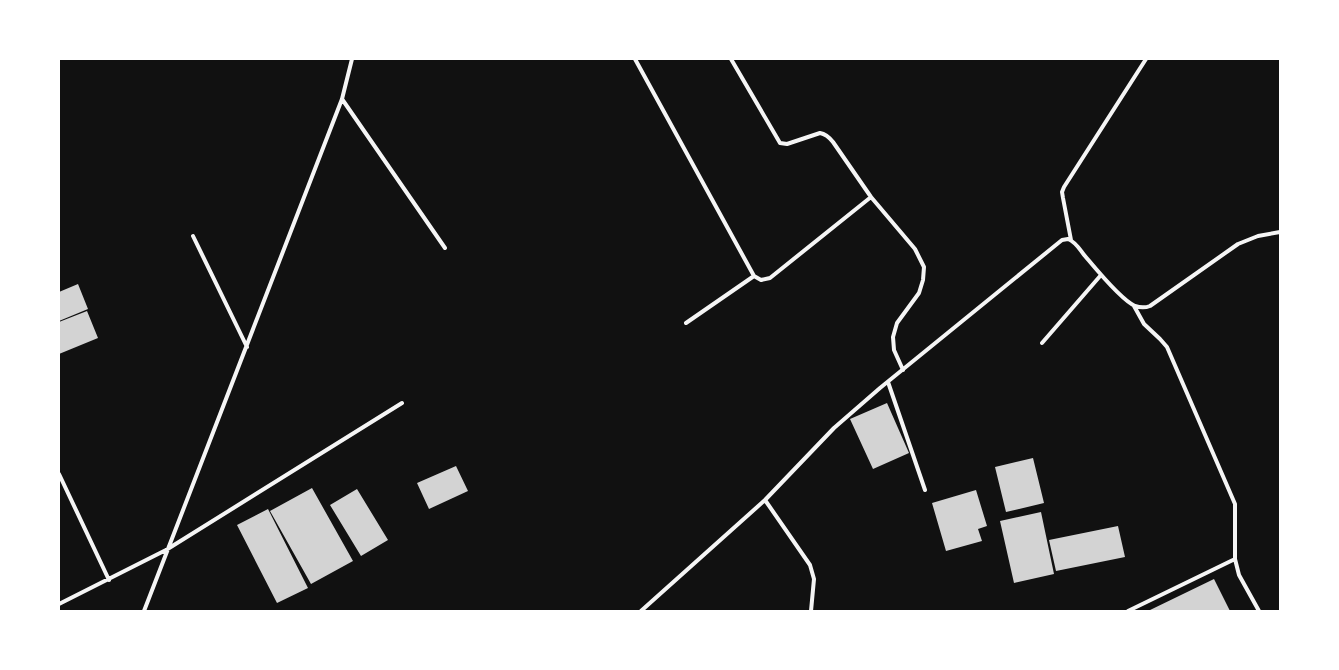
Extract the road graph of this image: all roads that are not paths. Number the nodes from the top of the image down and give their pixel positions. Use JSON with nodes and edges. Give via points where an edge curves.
{"nodes":[{"id":1,"x":352,"y":59,"type":"edge"},
{"id":2,"x":635,"y":59,"type":"edge"},
{"id":3,"x":731,"y":59,"type":"edge"},
{"id":4,"x":1146,"y":59,"type":"edge"},
{"id":5,"x":342,"y":100,"type":"junction"},
{"id":6,"x":871,"y":197,"type":"junction"},
{"id":7,"x":1280,"y":232,"type":"edge"},
{"id":8,"x":193,"y":236,"type":"dead end"},
{"id":9,"x":1071,"y":240,"type":"junction"},
{"id":10,"x":445,"y":248,"type":"dead end"},
{"id":11,"x":1101,"y":275,"type":"junction"},
{"id":12,"x":754,"y":276,"type":"junction"},
{"id":13,"x":1134,"y":306,"type":"junction"},
{"id":14,"x":686,"y":323,"type":"dead end"},
{"id":15,"x":1042,"y":343,"type":"dead end"},
{"id":16,"x":247,"y":347,"type":"junction"},
{"id":17,"x":903,"y":370,"type":"junction"},
{"id":18,"x":888,"y":382,"type":"junction"},
{"id":19,"x":402,"y":403,"type":"dead end"},
{"id":20,"x":59,"y":474,"type":"edge"},
{"id":21,"x":925,"y":490,"type":"dead end"},
{"id":22,"x":765,"y":500,"type":"junction"},
{"id":23,"x":166,"y":550,"type":"junction"},
{"id":24,"x":1235,"y":559,"type":"junction"},
{"id":25,"x":109,"y":580,"type":"junction"},
{"id":26,"x":59,"y":604,"type":"edge"},
{"id":27,"x":144,"y":611,"type":"edge"},
{"id":28,"x":640,"y":611,"type":"edge"},
{"id":29,"x":811,"y":611,"type":"edge"},
{"id":30,"x":1128,"y":611,"type":"edge"},
{"id":31,"x":1259,"y":611,"type":"edge"}],
"edges":[{"from":1,"to":5,"type":"street"},
{"from":2,"to":12,"type":"street"},
{"from":3,"to":6,"type":"street","via":[[780,143],[786,144],[815,134],[824,134],[833,142]]},
{"from":4,"to":9,"type":"street","via":[[1064,187],[1062,192]]},
{"from":5,"to":10,"type":"street"},
{"from":5,"to":16,"type":"street"},
{"from":6,"to":12,"type":"street","via":[[770,278],[762,280]]},
{"from":6,"to":17,"type":"street","via":[[915,249],[924,267],[919,293],[897,323],[893,337],[897,360]]},
{"from":7,"to":13,"type":"street","via":[[1258,236],[1238,244],[1150,306]]},
{"from":8,"to":16,"type":"street"},
{"from":9,"to":11,"type":"street"},
{"from":9,"to":17,"type":"street","via":[[1058,242]]},
{"from":11,"to":13,"type":"street"},
{"from":11,"to":15,"type":"street"},
{"from":12,"to":14,"type":"street"},
{"from":13,"to":24,"type":"street","via":[[1144,324],[1167,348],[1235,504]]},
{"from":16,"to":23,"type":"street"},
{"from":17,"to":18,"type":"street"},
{"from":18,"to":21,"type":"street"},
{"from":18,"to":22,"type":"street","via":[[834,428]]},
{"from":19,"to":23,"type":"street"},
{"from":20,"to":25,"type":"street"},
{"from":22,"to":28,"type":"street"},
{"from":22,"to":29,"type":"street","via":[[810,565],[814,579]]},
{"from":23,"to":25,"type":"street"},
{"from":23,"to":27,"type":"street"},
{"from":24,"to":30,"type":"street"},
{"from":24,"to":31,"type":"street","via":[[1239,575]]},
{"from":25,"to":26,"type":"street"}]}
